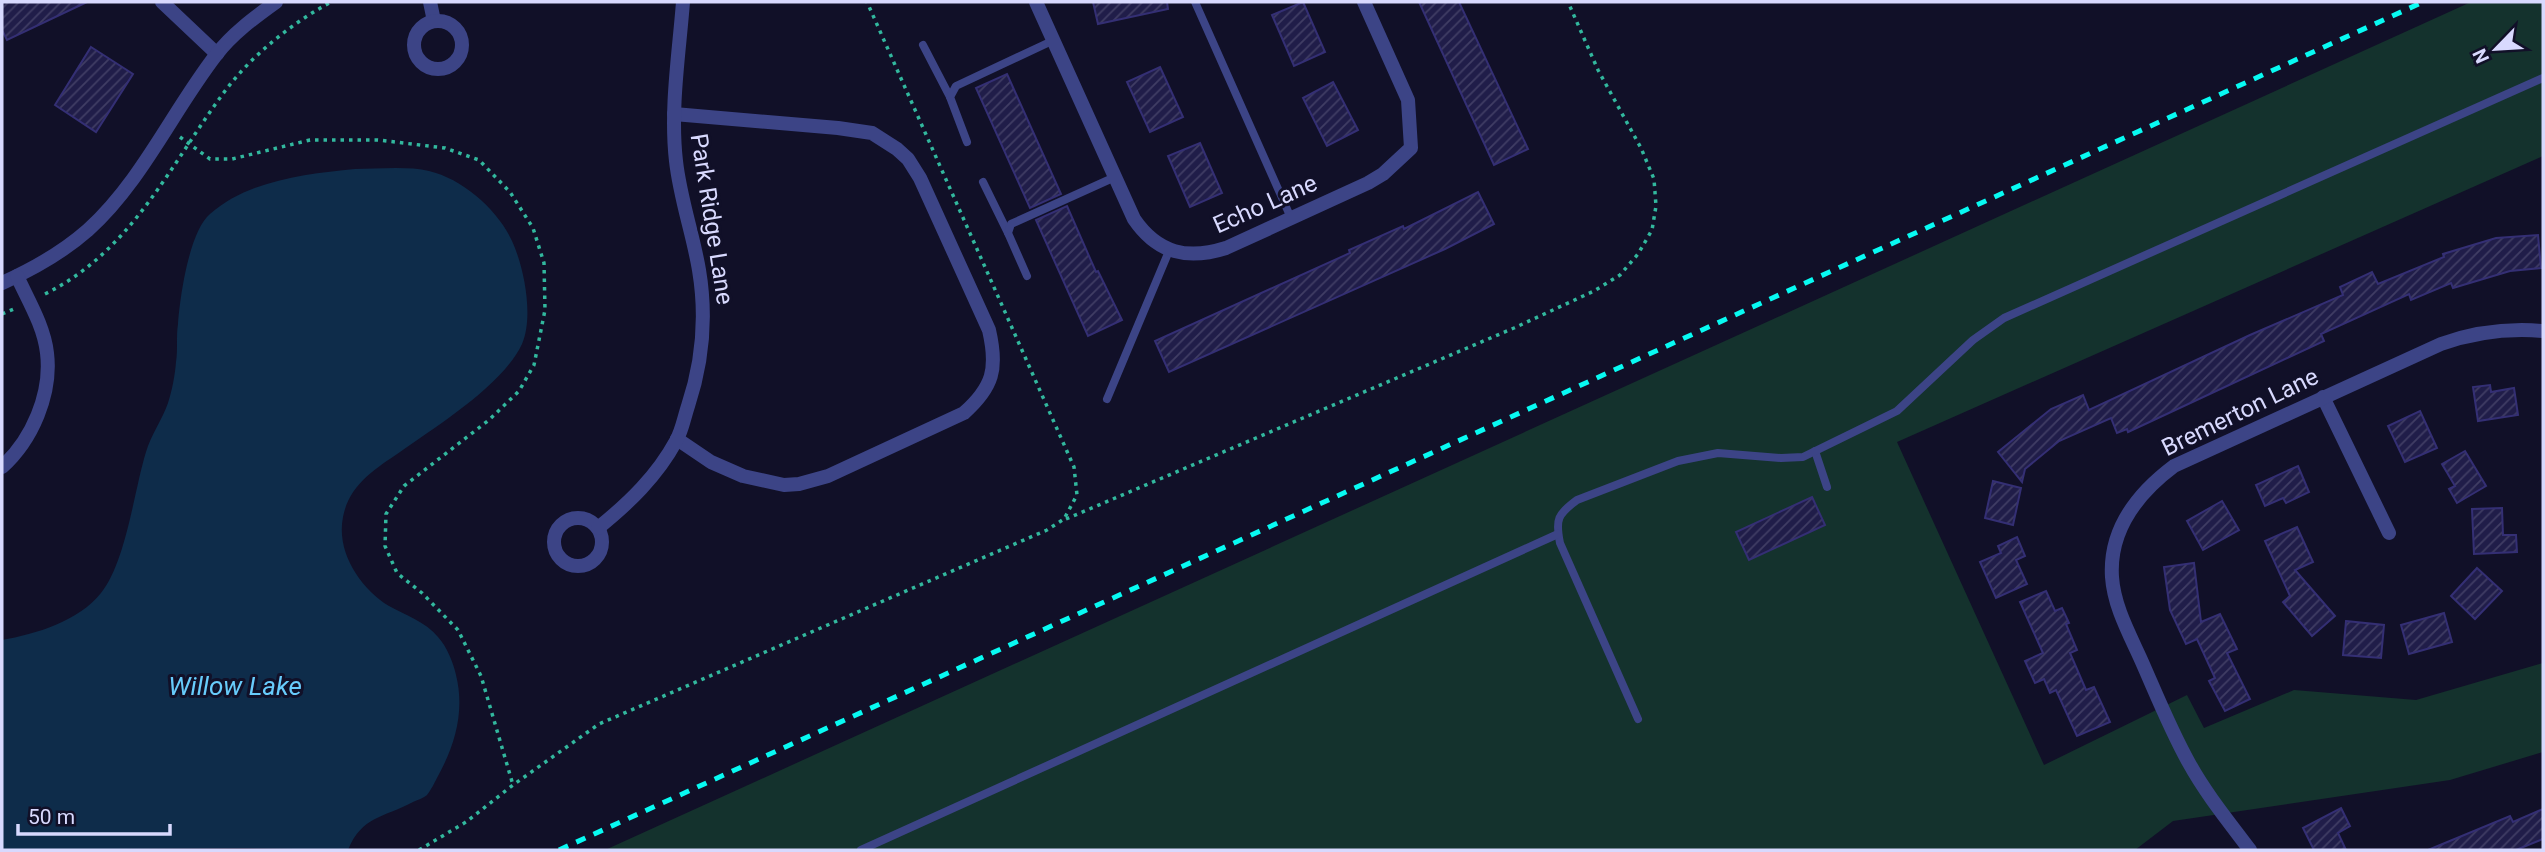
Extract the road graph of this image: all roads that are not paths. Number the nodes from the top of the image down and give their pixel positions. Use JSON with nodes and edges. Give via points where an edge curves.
{"nodes":[{"id":1,"x":162,"y":2,"type":"edge"},
{"id":2,"x":276,"y":2,"type":"edge"},
{"id":3,"x":430,"y":2,"type":"edge"},
{"id":4,"x":683,"y":2,"type":"edge"},
{"id":5,"x":1036,"y":2,"type":"edge"},
{"id":6,"x":1195,"y":2,"type":"edge"},
{"id":7,"x":1364,"y":2,"type":"edge"},
{"id":8,"x":434,"y":21,"type":"dead end"},
{"id":9,"x":1052,"y":41,"type":"junction"},
{"id":10,"x":923,"y":44,"type":"dead end"},
{"id":11,"x":217,"y":54,"type":"junction"},
{"id":12,"x":2543,"y":78,"type":"edge"},
{"id":13,"x":950,"y":97,"type":"junction"},
{"id":14,"x":674,"y":114,"type":"junction"},
{"id":15,"x":967,"y":142,"type":"dead end"},
{"id":16,"x":1115,"y":177,"type":"junction"},
{"id":17,"x":983,"y":182,"type":"dead end"},
{"id":18,"x":1291,"y":218,"type":"junction"},
{"id":19,"x":1008,"y":233,"type":"junction"},
{"id":20,"x":1169,"y":251,"type":"junction"},
{"id":21,"x":18,"y":276,"type":"junction"},
{"id":22,"x":1027,"y":276,"type":"dead end"},
{"id":23,"x":2,"y":283,"type":"edge"},
{"id":24,"x":2543,"y":331,"type":"edge"},
{"id":25,"x":2323,"y":397,"type":"junction"},
{"id":26,"x":1107,"y":399,"type":"dead end"},
{"id":27,"x":677,"y":439,"type":"junction"},
{"id":28,"x":1815,"y":451,"type":"junction"},
{"id":29,"x":2,"y":467,"type":"edge"},
{"id":30,"x":1827,"y":487,"type":"dead end"},
{"id":31,"x":598,"y":528,"type":"dead end"},
{"id":32,"x":2389,"y":533,"type":"dead end"},
{"id":33,"x":1558,"y":534,"type":"junction"},
{"id":34,"x":1638,"y":719,"type":"dead end"},
{"id":35,"x":861,"y":850,"type":"edge"},
{"id":36,"x":2250,"y":850,"type":"edge"}],
"edges":[{"from":1,"to":11,"type":"street"},
{"from":2,"to":11,"type":"street"},
{"from":3,"to":8,"type":"street"},
{"from":4,"to":14,"type":"street","name":"Park Ridge Lane"},
{"from":5,"to":9,"type":"street"},
{"from":6,"to":18,"type":"lane"},
{"from":7,"to":18,"type":"street","name":"Echo Lane","via":[[1408,100],[1411,148],[1368,183]]},
{"from":9,"to":13,"type":"lane","via":[[956,86]]},
{"from":9,"to":16,"type":"street"},
{"from":10,"to":13,"type":"lane"},
{"from":11,"to":21,"type":"street","via":[[114,203],[70,245]]},
{"from":12,"to":28,"type":"lane","via":[[2004,318],[1973,340],[1897,411]]},
{"from":13,"to":15,"type":"lane"},
{"from":14,"to":27,"type":"street","name":"Park Ridge Lane","via":[[676,161],[699,269],[704,325],[698,377]]},
{"from":14,"to":27,"type":"street","via":[[872,133],[897,149],[920,178],[989,330],[995,355],[992,377],[964,413],[812,482],[784,485],[743,476]]},
{"from":16,"to":19,"type":"lane","via":[[1017,220]]},
{"from":16,"to":20,"type":"street","via":[[1140,227]]},
{"from":17,"to":19,"type":"lane"},
{"from":18,"to":20,"type":"street","name":"Echo Lane","via":[[1210,253]]},
{"from":19,"to":22,"type":"lane"},
{"from":20,"to":26,"type":"lane"},
{"from":21,"to":23,"type":"street"},
{"from":21,"to":29,"type":"street","via":[[42,330],[47,381],[30,432]]},
{"from":24,"to":25,"type":"street","name":"Bremerton Lane","via":[[2503,330],[2461,337]]},
{"from":25,"to":32,"type":"street"},
{"from":25,"to":36,"type":"street","name":"Bremerton Lane","via":[[2174,466],[2129,510],[2113,556],[2112,578],[2121,617],[2180,747]]},
{"from":27,"to":31,"type":"street","name":"Park Ridge Lane","via":[[647,482]]},
{"from":28,"to":30,"type":"lane"},
{"from":28,"to":33,"type":"lane","via":[[1803,457],[1718,453],[1678,461],[1577,500],[1563,510],[1556,525]]},
{"from":33,"to":34,"type":"lane"},
{"from":33,"to":35,"type":"lane"}]}
